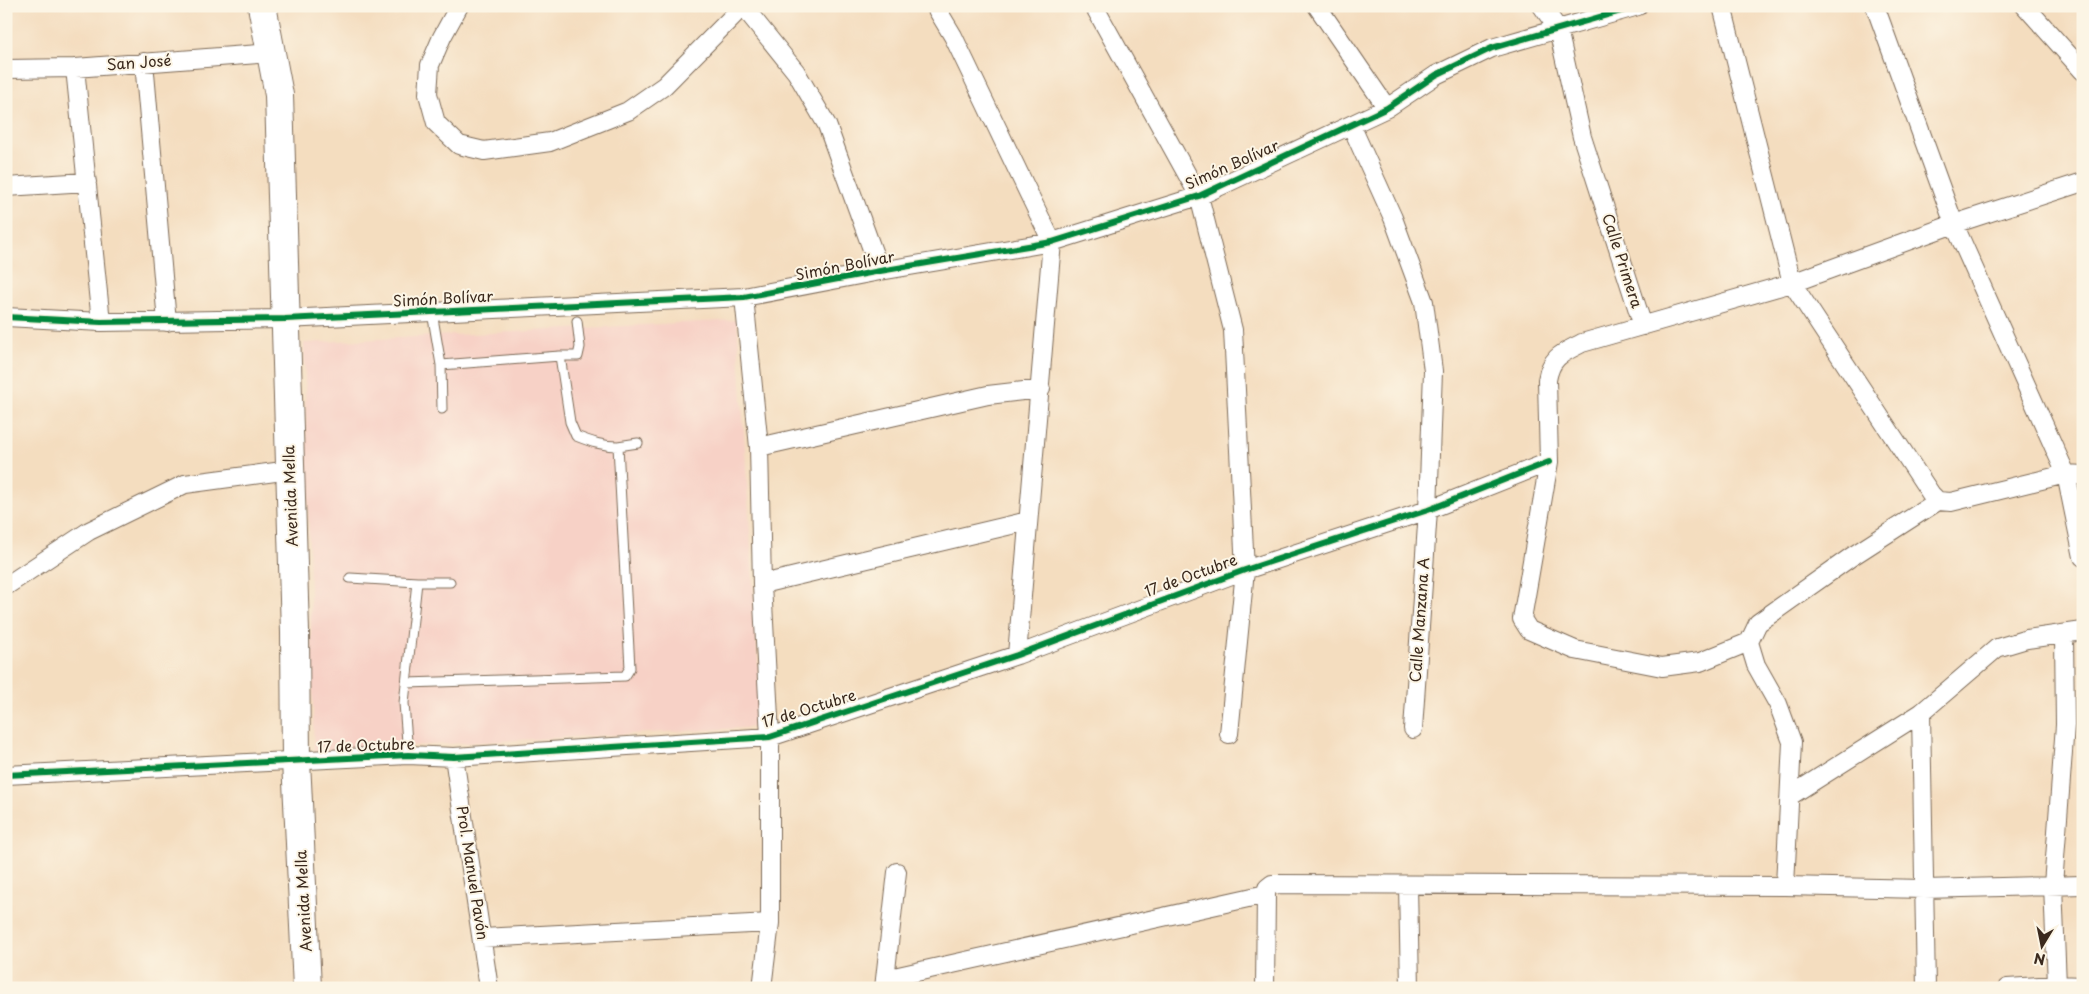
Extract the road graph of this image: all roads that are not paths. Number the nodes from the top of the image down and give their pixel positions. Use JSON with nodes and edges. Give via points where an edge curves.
{"nodes":[{"id":1,"x":262,"y":6,"type":"edge"},
{"id":2,"x":459,"y":6,"type":"edge"},
{"id":3,"x":743,"y":6,"type":"edge"},
{"id":4,"x":935,"y":6,"type":"edge"},
{"id":5,"x":1094,"y":6,"type":"edge"},
{"id":6,"x":1316,"y":6,"type":"edge"},
{"id":7,"x":1542,"y":6,"type":"edge"},
{"id":8,"x":1638,"y":6,"type":"edge"},
{"id":9,"x":1722,"y":6,"type":"edge"},
{"id":10,"x":1875,"y":6,"type":"edge"},
{"id":11,"x":2025,"y":6,"type":"edge"},
{"id":12,"x":1558,"y":29,"type":"junction"},
{"id":13,"x":271,"y":53,"type":"junction"},
{"id":14,"x":144,"y":62,"type":"junction"},
{"id":15,"x":75,"y":68,"type":"junction"},
{"id":16,"x":6,"y":69,"type":"edge"},
{"id":17,"x":2083,"y":71,"type":"edge"},
{"id":18,"x":1387,"y":108,"type":"junction"},
{"id":19,"x":1351,"y":125,"type":"junction"},
{"id":20,"x":87,"y":182,"type":"junction"},
{"id":21,"x":2083,"y":182,"type":"edge"},
{"id":22,"x":6,"y":187,"type":"edge"},
{"id":23,"x":1199,"y":196,"type":"junction"},
{"id":24,"x":1954,"y":224,"type":"junction"},
{"id":25,"x":1052,"y":242,"type":"junction"},
{"id":26,"x":880,"y":271,"type":"junction"},
{"id":27,"x":1792,"y":284,"type":"junction"},
{"id":28,"x":744,"y":297,"type":"junction"},
{"id":29,"x":432,"y":312,"type":"junction"},
{"id":30,"x":6,"y":317,"type":"edge"},
{"id":31,"x":285,"y":319,"type":"junction"},
{"id":32,"x":577,"y":321,"type":"dead end"},
{"id":33,"x":101,"y":322,"type":"junction"},
{"id":34,"x":166,"y":322,"type":"junction"},
{"id":35,"x":1643,"y":326,"type":"junction"},
{"id":36,"x":560,"y":356,"type":"junction"},
{"id":37,"x":441,"y":365,"type":"junction"},
{"id":38,"x":1041,"y":389,"type":"junction"},
{"id":39,"x":442,"y":409,"type":"dead end"},
{"id":40,"x":638,"y":443,"type":"dead end"},
{"id":41,"x":618,"y":446,"type":"junction"},
{"id":42,"x":759,"y":447,"type":"junction"},
{"id":43,"x":1549,"y":462,"type":"junction"},
{"id":44,"x":290,"y":470,"type":"junction"},
{"id":45,"x":2074,"y":474,"type":"edge"},
{"id":46,"x":1938,"y":501,"type":"junction"},
{"id":47,"x":1428,"y":510,"type":"junction"},
{"id":48,"x":1028,"y":521,"type":"junction"},
{"id":49,"x":2083,"y":557,"type":"edge"},
{"id":50,"x":1245,"y":570,"type":"junction"},
{"id":51,"x":350,"y":578,"type":"dead end"},
{"id":52,"x":418,"y":582,"type":"junction"},
{"id":53,"x":450,"y":582,"type":"dead end"},
{"id":54,"x":762,"y":584,"type":"junction"},
{"id":55,"x":6,"y":586,"type":"edge"},
{"id":56,"x":2083,"y":631,"type":"edge"},
{"id":57,"x":2064,"y":634,"type":"junction"},
{"id":58,"x":1749,"y":642,"type":"junction"},
{"id":59,"x":1017,"y":655,"type":"junction"},
{"id":60,"x":407,"y":683,"type":"junction"},
{"id":61,"x":1921,"y":713,"type":"junction"},
{"id":62,"x":1413,"y":729,"type":"dead end"},
{"id":63,"x":1229,"y":734,"type":"dead end"},
{"id":64,"x":770,"y":737,"type":"junction"},
{"id":65,"x":408,"y":755,"type":"junction"},
{"id":66,"x":454,"y":757,"type":"junction"},
{"id":67,"x":296,"y":761,"type":"junction"},
{"id":68,"x":6,"y":775,"type":"edge"},
{"id":69,"x":1790,"y":796,"type":"junction"},
{"id":70,"x":898,"y":872,"type":"dead end"},
{"id":71,"x":1408,"y":885,"type":"junction"},
{"id":72,"x":2053,"y":885,"type":"junction"},
{"id":73,"x":2083,"y":885,"type":"edge"},
{"id":74,"x":1785,"y":886,"type":"junction"},
{"id":75,"x":1924,"y":889,"type":"junction"},
{"id":76,"x":1266,"y":894,"type":"junction"},
{"id":77,"x":770,"y":923,"type":"junction"},
{"id":78,"x":482,"y":938,"type":"junction"},
{"id":79,"x":885,"y":983,"type":"edge"},
{"id":80,"x":2056,"y":985,"type":"junction"},
{"id":81,"x":2083,"y":986,"type":"edge"},
{"id":82,"x":307,"y":988,"type":"edge"},
{"id":83,"x":489,"y":988,"type":"edge"},
{"id":84,"x":762,"y":988,"type":"edge"},
{"id":85,"x":1265,"y":988,"type":"edge"},
{"id":86,"x":1410,"y":988,"type":"edge"},
{"id":87,"x":1926,"y":988,"type":"edge"},
{"id":88,"x":2007,"y":988,"type":"edge"}],
"edges":[{"from":1,"to":13,"type":"main road","name":"Avenida Mella"},
{"from":2,"to":3,"type":"street","via":[[430,65],[428,94],[436,123],[459,145],[484,151],[550,142],[628,111],[664,86]]},
{"from":3,"to":26,"type":"street","via":[[796,72],[827,125]]},
{"from":4,"to":25,"type":"street","via":[[954,36]]},
{"from":5,"to":23,"type":"street"},
{"from":6,"to":18,"type":"street"},
{"from":7,"to":12,"type":"street","name":"Calle Primera"},
{"from":8,"to":12,"type":"street","name":"Simón Bolívar"},
{"from":9,"to":27,"type":"street"},
{"from":10,"to":24,"type":"street"},
{"from":11,"to":17,"type":"street"},
{"from":12,"to":18,"type":"street","name":"Simón Bolívar","via":[[1492,48],[1436,75]]},
{"from":12,"to":35,"type":"street","name":"Calle Primera","via":[[1582,137]]},
{"from":13,"to":14,"type":"street","name":"San José"},
{"from":13,"to":31,"type":"main road","name":"Avenida Mella","via":[[279,95]]},
{"from":14,"to":15,"type":"street","name":"San José"},
{"from":14,"to":34,"type":"street"},
{"from":15,"to":16,"type":"street","name":"San José"},
{"from":15,"to":20,"type":"street"},
{"from":18,"to":19,"type":"street","name":"Simón Bolívar"},
{"from":19,"to":23,"type":"street","name":"Simón Bolívar"},
{"from":19,"to":47,"type":"street","name":"Calle Manzana A","via":[[1393,218],[1424,302],[1433,371]]},
{"from":20,"to":22,"type":"street"},
{"from":20,"to":33,"type":"street"},
{"from":21,"to":24,"type":"street"},
{"from":23,"to":25,"type":"street","name":"Simón Bolívar"},
{"from":23,"to":50,"type":"street","via":[[1233,330]]},
{"from":24,"to":27,"type":"street"},
{"from":24,"to":45,"type":"street"},
{"from":25,"to":26,"type":"street","name":"Simón Bolívar"},
{"from":25,"to":38,"type":"street"},
{"from":26,"to":28,"type":"street","name":"Simón Bolívar"},
{"from":27,"to":35,"type":"street"},
{"from":27,"to":46,"type":"street"},
{"from":28,"to":29,"type":"street","name":"Simón Bolívar"},
{"from":28,"to":42,"type":"street"},
{"from":29,"to":31,"type":"street","name":"Simón Bolívar"},
{"from":29,"to":37,"type":"lane"},
{"from":30,"to":33,"type":"street","name":"Simón Bolívar"},
{"from":31,"to":34,"type":"street","name":"Simón Bolívar"},
{"from":31,"to":44,"type":"main road","name":"Avenida Mella"},
{"from":32,"to":36,"type":"lane","via":[[578,356]]},
{"from":33,"to":34,"type":"street","name":"Simón Bolívar"},
{"from":35,"to":43,"type":"street","name":"Calle Primera","via":[[1582,343],[1559,355],[1550,368],[1547,380]]},
{"from":36,"to":37,"type":"lane"},
{"from":36,"to":41,"type":"lane","via":[[570,422],[576,436],[595,444]]},
{"from":37,"to":39,"type":"lane"},
{"from":38,"to":42,"type":"street","via":[[988,395]]},
{"from":38,"to":48,"type":"street"},
{"from":40,"to":41,"type":"lane"},
{"from":41,"to":60,"type":"lane","via":[[630,668],[625,676]]},
{"from":42,"to":54,"type":"street"},
{"from":43,"to":47,"type":"street","name":"17 de Octubre"},
{"from":43,"to":58,"type":"street","name":"Calle Primera","via":[[1523,609],[1522,619],[1529,630],[1575,650],[1662,668],[1700,662]]},
{"from":44,"to":55,"type":"street","via":[[185,484],[89,531]]},
{"from":44,"to":67,"type":"main road","name":"Avenida Mella"},
{"from":45,"to":46,"type":"street","via":[[1951,502]]},
{"from":45,"to":49,"type":"street"},
{"from":46,"to":58,"type":"street","via":[[1758,623]]},
{"from":47,"to":50,"type":"street","name":"17 de Octubre"},
{"from":47,"to":62,"type":"street","name":"Calle Manzana A"},
{"from":48,"to":54,"type":"street"},
{"from":48,"to":59,"type":"street"},
{"from":50,"to":59,"type":"street","name":"17 de Octubre"},
{"from":50,"to":63,"type":"street"},
{"from":51,"to":52,"type":"lane"},
{"from":52,"to":53,"type":"lane"},
{"from":52,"to":60,"type":"lane"},
{"from":54,"to":64,"type":"street"},
{"from":56,"to":57,"type":"street"},
{"from":57,"to":61,"type":"street","via":[[2027,639],[1997,648]]},
{"from":57,"to":72,"type":"street","via":[[2065,725]]},
{"from":58,"to":69,"type":"street","via":[[1756,665],[1778,704],[1792,742]]},
{"from":59,"to":64,"type":"street","name":"17 de Octubre"},
{"from":60,"to":65,"type":"lane","via":[[404,703]]},
{"from":61,"to":69,"type":"street"},
{"from":61,"to":75,"type":"street"},
{"from":64,"to":66,"type":"street","name":"17 de Octubre"},
{"from":64,"to":77,"type":"street"},
{"from":65,"to":66,"type":"street","name":"17 de Octubre"},
{"from":65,"to":67,"type":"street","name":"17 de Octubre"},
{"from":66,"to":78,"type":"street","name":"Prol. Manuel Pavón"},
{"from":67,"to":68,"type":"street","name":"17 de Octubre"},
{"from":67,"to":82,"type":"main road","name":"Avenida Mella"},
{"from":69,"to":74,"type":"street"},
{"from":70,"to":79,"type":"street"},
{"from":71,"to":74,"type":"street"},
{"from":71,"to":76,"type":"street","via":[[1272,884]]},
{"from":71,"to":86,"type":"street"},
{"from":72,"to":73,"type":"street"},
{"from":72,"to":75,"type":"street"},
{"from":72,"to":80,"type":"street"},
{"from":74,"to":75,"type":"street"},
{"from":75,"to":87,"type":"street"},
{"from":76,"to":79,"type":"street"},
{"from":76,"to":85,"type":"street"},
{"from":77,"to":78,"type":"street"},
{"from":77,"to":84,"type":"street"},
{"from":78,"to":83,"type":"street","name":"Prol. Manuel Pavón"},
{"from":80,"to":81,"type":"street"},
{"from":80,"to":88,"type":"street"}]}
